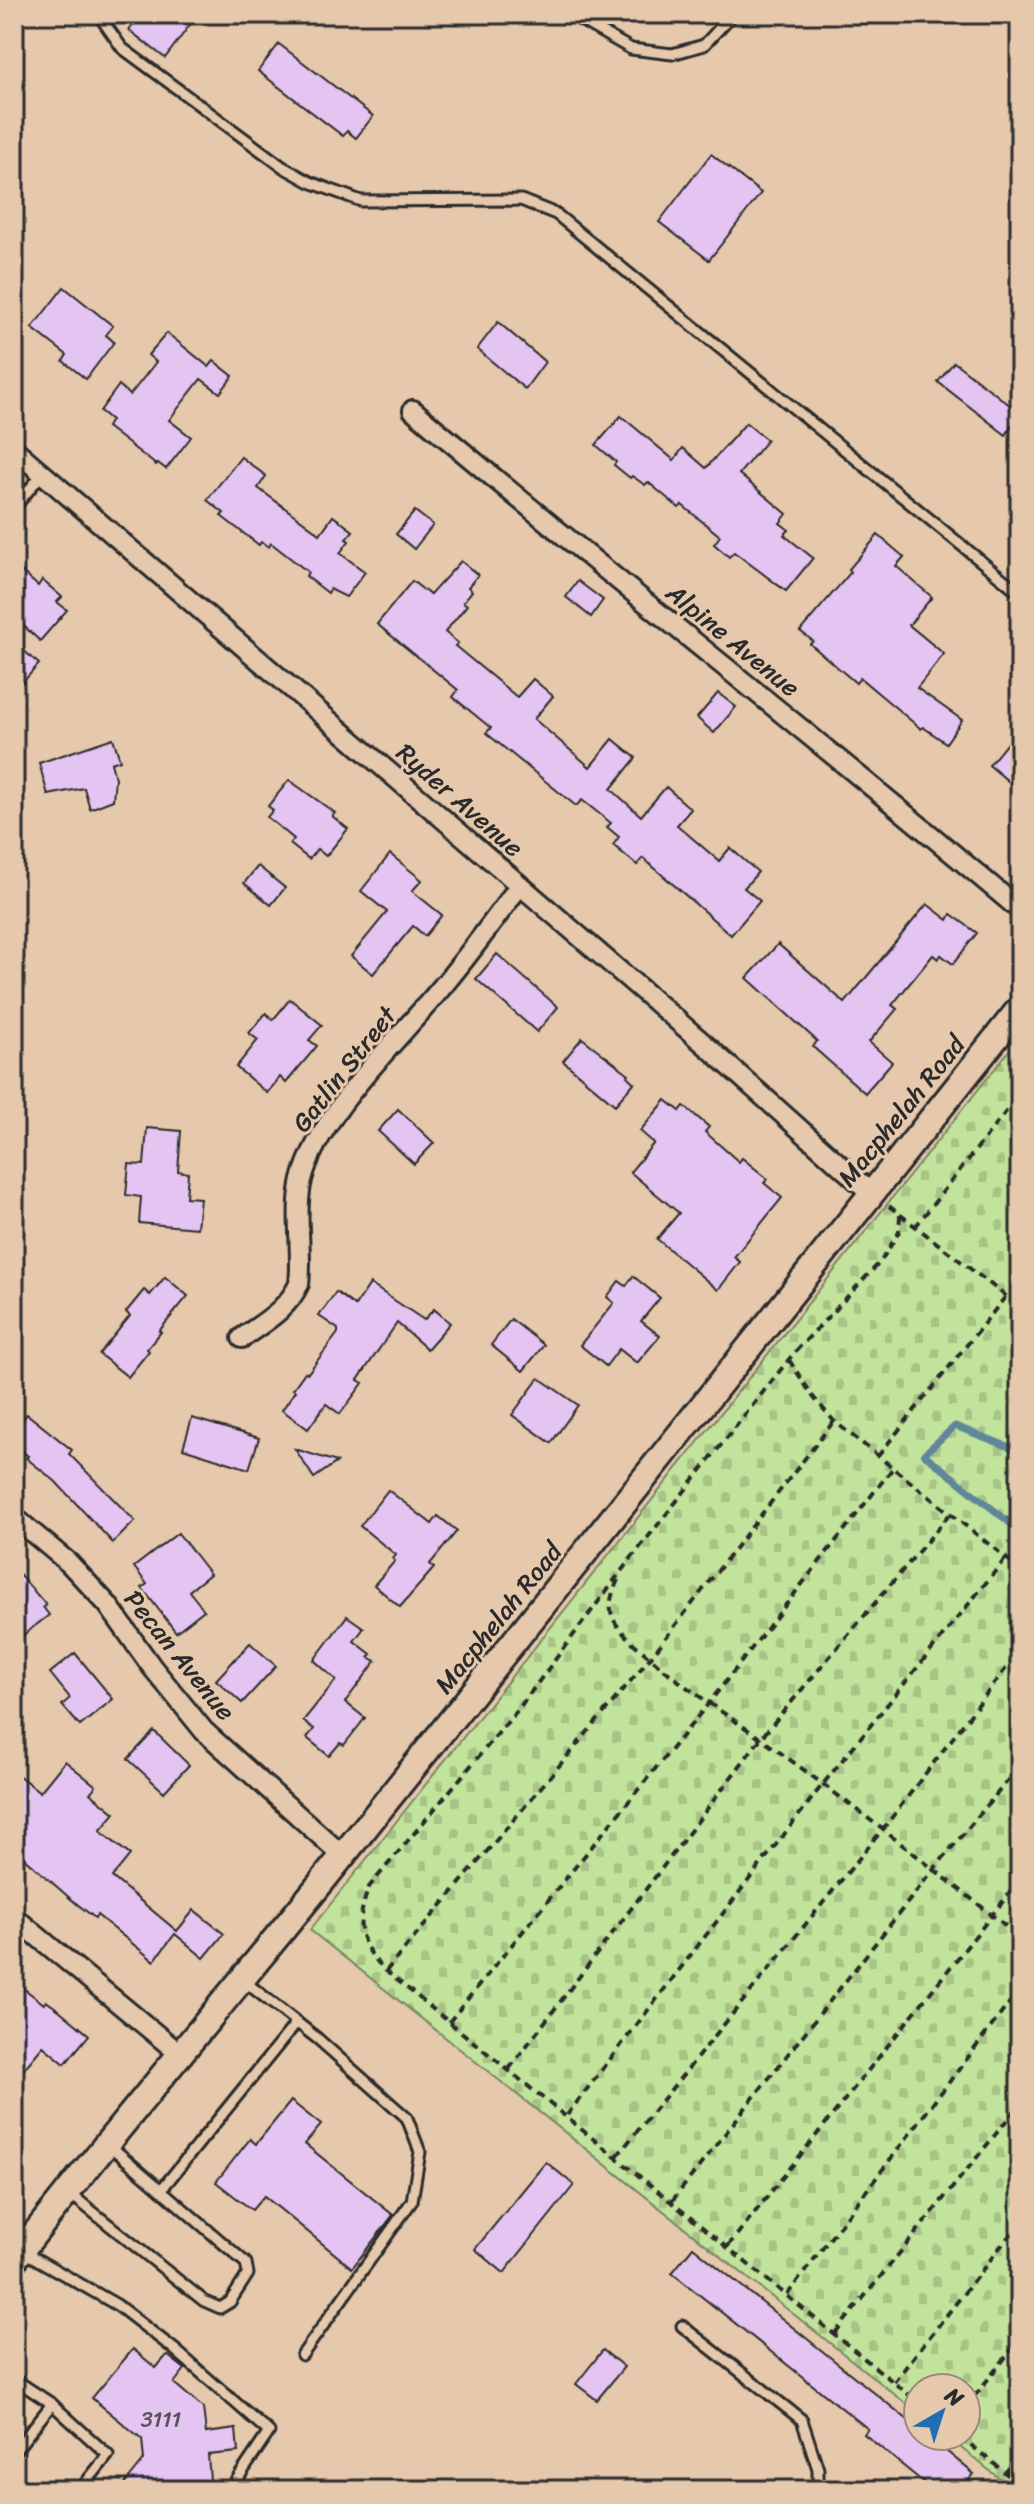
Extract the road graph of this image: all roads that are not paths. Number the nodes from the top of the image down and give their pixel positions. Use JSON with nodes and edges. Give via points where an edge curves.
{"nodes":[{"id":1,"x":98,"y":14,"type":"edge"},
{"id":2,"x":570,"y":14,"type":"edge"},
{"id":3,"x":733,"y":14,"type":"edge"},
{"id":4,"x":413,"y":410,"type":"dead end"},
{"id":5,"x":14,"y":449,"type":"edge"},
{"id":6,"x":42,"y":474,"type":"junction"},
{"id":7,"x":14,"y":508,"type":"edge"},
{"id":8,"x":1020,"y":593,"type":"edge"},
{"id":9,"x":519,"y":886,"type":"junction"},
{"id":10,"x":1020,"y":910,"type":"edge"},
{"id":11,"x":1020,"y":1008,"type":"edge"},
{"id":12,"x":870,"y":1192,"type":"junction"},
{"id":13,"x":242,"y":1338,"type":"dead end"},
{"id":14,"x":14,"y":1517,"type":"edge"},
{"id":15,"x":343,"y":1856,"type":"junction"},
{"id":16,"x":14,"y":1917,"type":"edge"},
{"id":17,"x":242,"y":1979,"type":"junction"},
{"id":18,"x":297,"y":2022,"type":"junction"},
{"id":19,"x":180,"y":2054,"type":"junction"},
{"id":20,"x":108,"y":2144,"type":"junction"},
{"id":21,"x":161,"y":2190,"type":"junction"},
{"id":22,"x":68,"y":2192,"type":"junction"},
{"id":23,"x":18,"y":2255,"type":"edge"},
{"id":24,"x":682,"y":2326,"type":"dead end"},
{"id":25,"x":302,"y":2355,"type":"dead end"},
{"id":26,"x":14,"y":2379,"type":"edge"},
{"id":27,"x":52,"y":2404,"type":"junction"},
{"id":28,"x":14,"y":2452,"type":"edge"},
{"id":29,"x":80,"y":2490,"type":"edge"},
{"id":30,"x":230,"y":2490,"type":"edge"},
{"id":31,"x":818,"y":2490,"type":"edge"}],
"edges":[{"from":1,"to":8,"type":"lane","via":[[122,48],[310,182],[361,201],[508,199],[556,214]]},
{"from":2,"to":3,"type":"lane","via":[[631,49],[672,54],[704,45]]},
{"from":4,"to":10,"type":"street","name":"Alpine Avenue"},
{"from":5,"to":6,"type":"street","name":"Ryder Avenue"},
{"from":6,"to":7,"type":"lane"},
{"from":6,"to":9,"type":"street","name":"Ryder Avenue"},
{"from":9,"to":12,"type":"street","name":"Ryder Avenue"},
{"from":9,"to":13,"type":"street","name":"Gatlin Street","via":[[323,1132],[302,1181],[299,1284],[280,1311]]},
{"from":11,"to":12,"type":"street","name":"Macphelah Road"},
{"from":12,"to":15,"type":"street","name":"Macphelah Road"},
{"from":14,"to":15,"type":"street","name":"Pecan Avenue","via":[[69,1563],[108,1605],[204,1731]]},
{"from":15,"to":17,"type":"street","name":"Macphelah Road"},
{"from":16,"to":19,"type":"street"},
{"from":17,"to":18,"type":"lane"},
{"from":17,"to":19,"type":"street","name":"Macphelah Road"},
{"from":18,"to":21,"type":"lane"},
{"from":18,"to":25,"type":"lane","via":[[407,2118],[420,2152],[412,2201]]},
{"from":19,"to":20,"type":"street","name":"Macphelah Road"},
{"from":20,"to":21,"type":"lane"},
{"from":20,"to":22,"type":"street","name":"Macphelah Road"},
{"from":21,"to":22,"type":"lane","via":[[246,2263],[248,2274],[220,2308],[204,2301]]},
{"from":22,"to":23,"type":"street","name":"Macphelah Road"},
{"from":23,"to":30,"type":"lane","via":[[117,2305],[269,2432]]},
{"from":24,"to":31,"type":"lane","via":[[802,2420],[818,2469]]},
{"from":26,"to":27,"type":"lane"},
{"from":27,"to":28,"type":"lane"},
{"from":27,"to":29,"type":"lane","via":[[108,2455]]}]}
